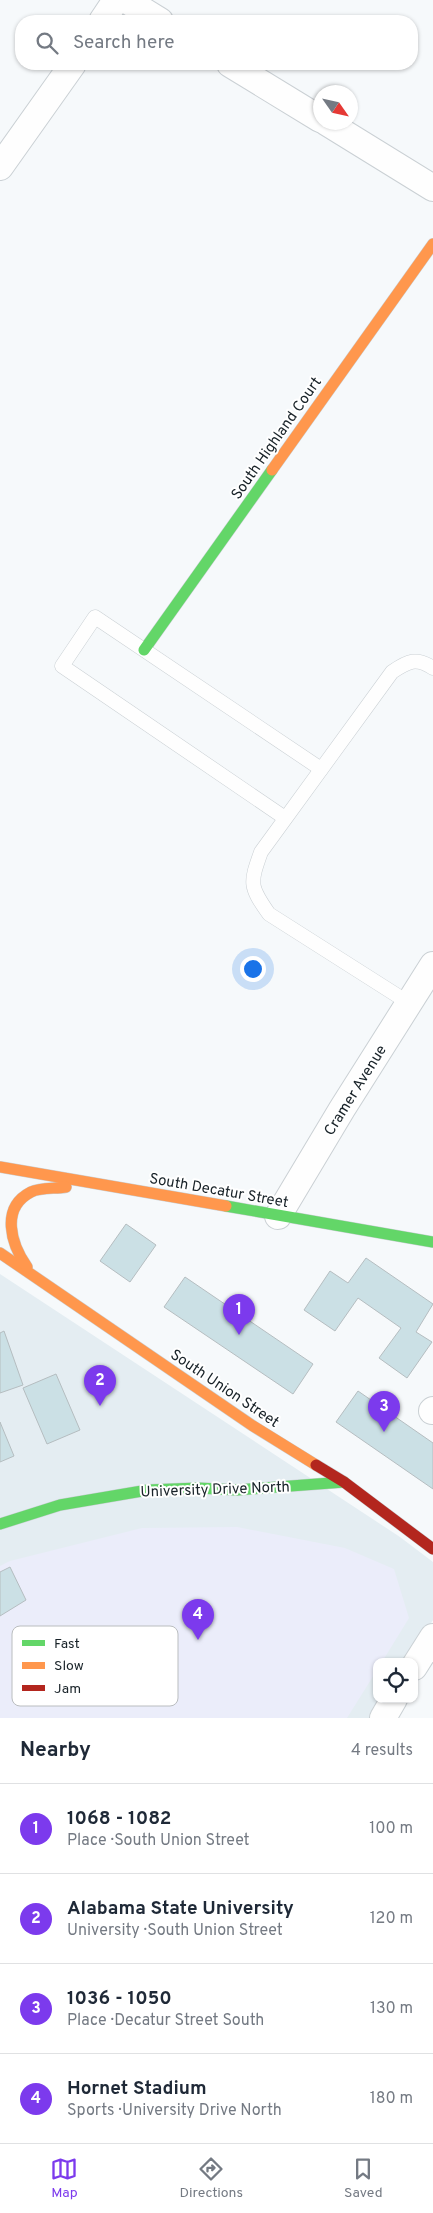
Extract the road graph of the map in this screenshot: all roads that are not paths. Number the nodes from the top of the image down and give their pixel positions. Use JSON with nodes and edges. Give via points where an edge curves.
{"nodes":[{"id":1,"x":116,"y":0,"type":"edge"},
{"id":2,"x":126,"y":0,"type":"edge"},
{"id":3,"x":106,"y":15,"type":"edge"},
{"id":4,"x":150,"y":15,"type":"edge"},
{"id":5,"x":69,"y":70,"type":"edge"},
{"id":6,"x":240,"y":70,"type":"edge"},
{"id":7,"x":313,"y":115,"type":"edge"},
{"id":8,"x":339,"y":130,"type":"edge"},
{"id":9,"x":0,"y":167,"type":"edge"},
{"id":10,"x":433,"y":188,"type":"edge"},
{"id":11,"x":433,"y":244,"type":"edge"},
{"id":12,"x":144,"y":650,"type":"junction"},
{"id":13,"x":433,"y":668,"type":"edge"},
{"id":14,"x":321,"y":770,"type":"junction"},
{"id":15,"x":285,"y":818,"type":"junction"},
{"id":16,"x":433,"y":965,"type":"edge"},
{"id":17,"x":409,"y":1003,"type":"junction"},
{"id":18,"x":0,"y":1167,"type":"edge"},
{"id":19,"x":87,"y":1183,"type":"junction"},
{"id":20,"x":278,"y":1216,"type":"junction"},
{"id":21,"x":433,"y":1242,"type":"edge"},
{"id":22,"x":0,"y":1253,"type":"edge"},
{"id":23,"x":34,"y":1277,"type":"junction"},
{"id":24,"x":344,"y":1482,"type":"junction"},
{"id":25,"x":0,"y":1524,"type":"edge"},
{"id":26,"x":433,"y":1548,"type":"edge"},
{"id":27,"x":433,"y":1637,"type":"edge"},
{"id":28,"x":418,"y":1661,"type":"edge"},
{"id":29,"x":392,"y":1703,"type":"edge"},
{"id":30,"x":383,"y":1718,"type":"edge"}],
"edges":[{"from":1,"to":3,"type":"street"},
{"from":2,"to":4,"type":"street"},
{"from":5,"to":9,"type":"street"},
{"from":6,"to":7,"type":"street"},
{"from":8,"to":10,"type":"street"},
{"from":11,"to":12,"type":"main road","name":"South Highland Court"},
{"from":12,"to":14,"type":"lane"},
{"from":12,"to":15,"type":"lane","via":[[95,617],[62,666]]},
{"from":13,"to":14,"type":"lane","via":[[424,662],[407,661],[392,672]]},
{"from":14,"to":15,"type":"lane"},
{"from":15,"to":17,"type":"lane","via":[[261,852],[252,878],[255,895],[269,914]]},
{"from":16,"to":17,"type":"street","name":"Cramer Avenue"},
{"from":17,"to":20,"type":"street","name":"Cramer Avenue"},
{"from":18,"to":19,"type":"main road","name":"South Decatur Street"},
{"from":19,"to":20,"type":"main road","name":"South Decatur Street"},
{"from":19,"to":23,"type":"main road","via":[[30,1193],[14,1208],[10,1221],[11,1243]]},
{"from":20,"to":21,"type":"main road","name":"South Decatur Street"},
{"from":22,"to":23,"type":"main road","name":"South Union Street"},
{"from":23,"to":24,"type":"main road","name":"South Union Street","via":[[253,1426]]},
{"from":24,"to":25,"type":"main road","name":"University Drive North","via":[[237,1490],[148,1490],[60,1505]]},
{"from":24,"to":26,"type":"main road","name":"South Union Street"},
{"from":27,"to":28,"type":"street"},
{"from":29,"to":30,"type":"street"}]}
